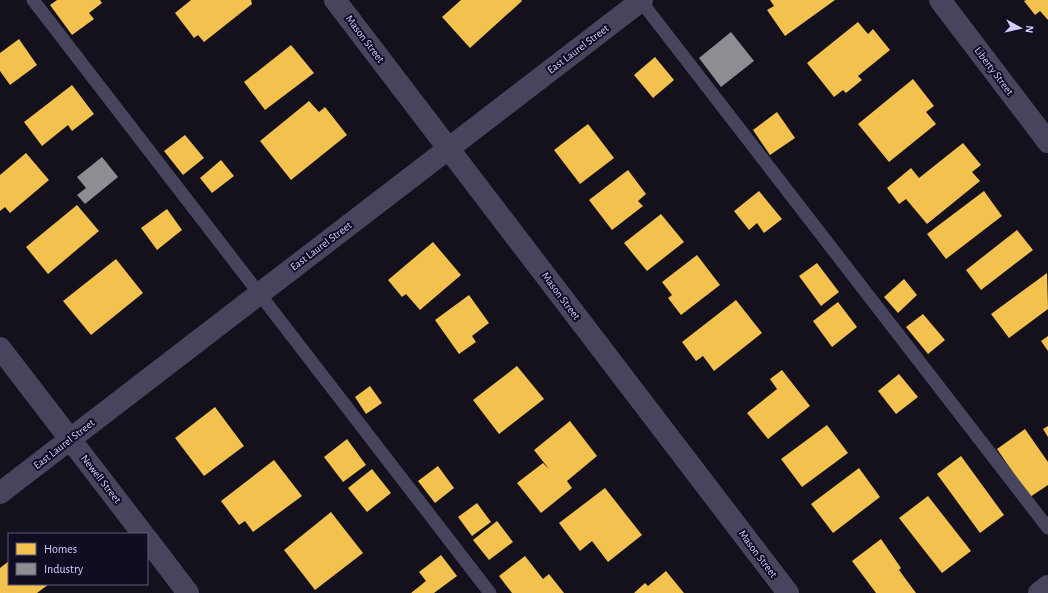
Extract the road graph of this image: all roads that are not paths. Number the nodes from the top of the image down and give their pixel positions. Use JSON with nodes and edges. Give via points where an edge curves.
{"nodes":[{"id":1,"x":33,"y":0,"type":"edge"},
{"id":2,"x":335,"y":0,"type":"edge"},
{"id":3,"x":641,"y":0,"type":"edge"},
{"id":4,"x":940,"y":0,"type":"edge"},
{"id":5,"x":1048,"y":142,"type":"edge"},
{"id":6,"x":449,"y":149,"type":"junction"},
{"id":7,"x":259,"y":294,"type":"junction"},
{"id":8,"x":0,"y":348,"type":"edge"},
{"id":9,"x":70,"y":439,"type":"junction"},
{"id":10,"x":0,"y":493,"type":"edge"},
{"id":11,"x":1048,"y":528,"type":"edge"},
{"id":12,"x":142,"y":533,"type":"edge"},
{"id":13,"x":148,"y":540,"type":"edge"},
{"id":14,"x":1048,"y":586,"type":"edge"},
{"id":15,"x":188,"y":593,"type":"edge"},
{"id":16,"x":490,"y":593,"type":"edge"},
{"id":17,"x":788,"y":593,"type":"edge"},
{"id":18,"x":1038,"y":593,"type":"edge"}],
"edges":[{"from":1,"to":7,"type":"lane"},
{"from":2,"to":6,"type":"street","name":"Mason Street"},
{"from":3,"to":6,"type":"street","name":"East Laurel Street"},
{"from":3,"to":11,"type":"lane"},
{"from":4,"to":5,"type":"street","name":"Liberty Street"},
{"from":6,"to":7,"type":"street","name":"East Laurel Street"},
{"from":6,"to":17,"type":"street","name":"Mason Street"},
{"from":7,"to":9,"type":"street","name":"East Laurel Street"},
{"from":7,"to":16,"type":"lane"},
{"from":8,"to":9,"type":"street","name":"Newell Street"},
{"from":9,"to":10,"type":"street","name":"East Laurel Street"},
{"from":9,"to":12,"type":"street","name":"Newell Street"},
{"from":13,"to":15,"type":"street"},
{"from":14,"to":18,"type":"street"}]}
